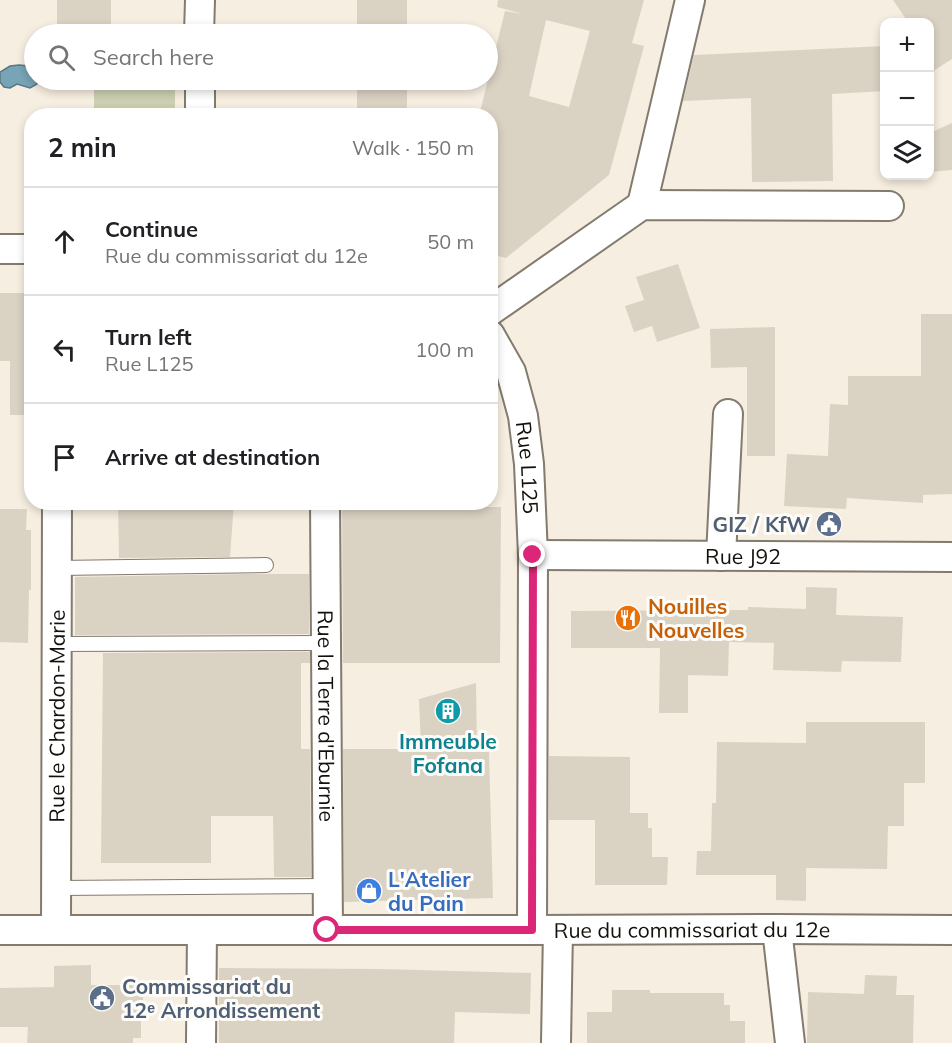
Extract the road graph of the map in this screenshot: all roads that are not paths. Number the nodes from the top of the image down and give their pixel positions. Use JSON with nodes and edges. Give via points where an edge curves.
{"nodes":[{"id":1,"x":200,"y":0,"type":"edge"},
{"id":2,"x":690,"y":0,"type":"edge"},
{"id":3,"x":200,"y":24,"type":"edge"},
{"id":4,"x":200,"y":90,"type":"edge"},
{"id":5,"x":200,"y":108,"type":"edge"},
{"id":6,"x":642,"y":205,"type":"junction"},
{"id":7,"x":889,"y":206,"type":"dead end"},
{"id":8,"x":0,"y":249,"type":"edge"},
{"id":9,"x":24,"y":249,"type":"edge"},
{"id":10,"x":498,"y":305,"type":"edge"},
{"id":11,"x":498,"y":349,"type":"edge"},
{"id":12,"x":728,"y":414,"type":"dead end"},
{"id":13,"x":57,"y":510,"type":"edge"},
{"id":14,"x":326,"y":510,"type":"edge"},
{"id":15,"x":533,"y":555,"type":"junction"},
{"id":16,"x":721,"y":556,"type":"junction"},
{"id":17,"x":952,"y":557,"type":"edge"},
{"id":18,"x":266,"y":565,"type":"dead end"},
{"id":19,"x":57,"y":568,"type":"junction"},
{"id":20,"x":326,"y":643,"type":"junction"},
{"id":21,"x":57,"y":644,"type":"junction"},
{"id":22,"x":327,"y":886,"type":"junction"},
{"id":23,"x":57,"y":888,"type":"junction"},
{"id":24,"x":777,"y":929,"type":"junction"},
{"id":25,"x":0,"y":930,"type":"edge"},
{"id":26,"x":56,"y":930,"type":"junction"},
{"id":27,"x":202,"y":930,"type":"junction"},
{"id":28,"x":327,"y":930,"type":"junction"},
{"id":29,"x":545,"y":930,"type":"junction"},
{"id":30,"x":952,"y":930,"type":"edge"},
{"id":31,"x":201,"y":1043,"type":"edge"},
{"id":32,"x":556,"y":1043,"type":"edge"},
{"id":33,"x":790,"y":1043,"type":"edge"}],
"edges":[{"from":1,"to":3,"type":"street"},
{"from":2,"to":6,"type":"street"},
{"from":4,"to":5,"type":"street"},
{"from":6,"to":7,"type":"street"},
{"from":6,"to":10,"type":"street"},
{"from":8,"to":9,"type":"street"},
{"from":11,"to":15,"type":"street","name":"Rue L125","via":[[511,372],[523,416]]},
{"from":12,"to":16,"type":"street"},
{"from":13,"to":19,"type":"street","name":"Rue le Chardon-Marie"},
{"from":14,"to":20,"type":"street","name":"Rue la Terre d'Eburnie"},
{"from":15,"to":16,"type":"street","name":"Rue J92"},
{"from":15,"to":29,"type":"street","name":"Rue L125"},
{"from":16,"to":17,"type":"street","name":"Rue J92"},
{"from":18,"to":19,"type":"lane"},
{"from":19,"to":21,"type":"street","name":"Rue le Chardon-Marie"},
{"from":20,"to":21,"type":"lane"},
{"from":20,"to":22,"type":"street","name":"Rue la Terre d'Eburnie"},
{"from":21,"to":23,"type":"street","name":"Rue le Chardon-Marie"},
{"from":22,"to":23,"type":"lane"},
{"from":22,"to":28,"type":"street","name":"Rue la Terre d'Eburnie"},
{"from":23,"to":26,"type":"street","name":"Rue le Chardon-Marie"},
{"from":24,"to":29,"type":"street","name":"Rue du commissariat du 12e"},
{"from":24,"to":30,"type":"street","name":"Rue du commissariat du 12e"},
{"from":24,"to":33,"type":"street"},
{"from":25,"to":26,"type":"street","name":"Rue du commissariat du 12e"},
{"from":26,"to":27,"type":"street","name":"Rue du commissariat du 12e"},
{"from":27,"to":28,"type":"street","name":"Rue du commissariat du 12e"},
{"from":27,"to":31,"type":"street"},
{"from":28,"to":29,"type":"street","name":"Rue du commissariat du 12e"},
{"from":29,"to":32,"type":"street","name":"Rue L125"}]}
